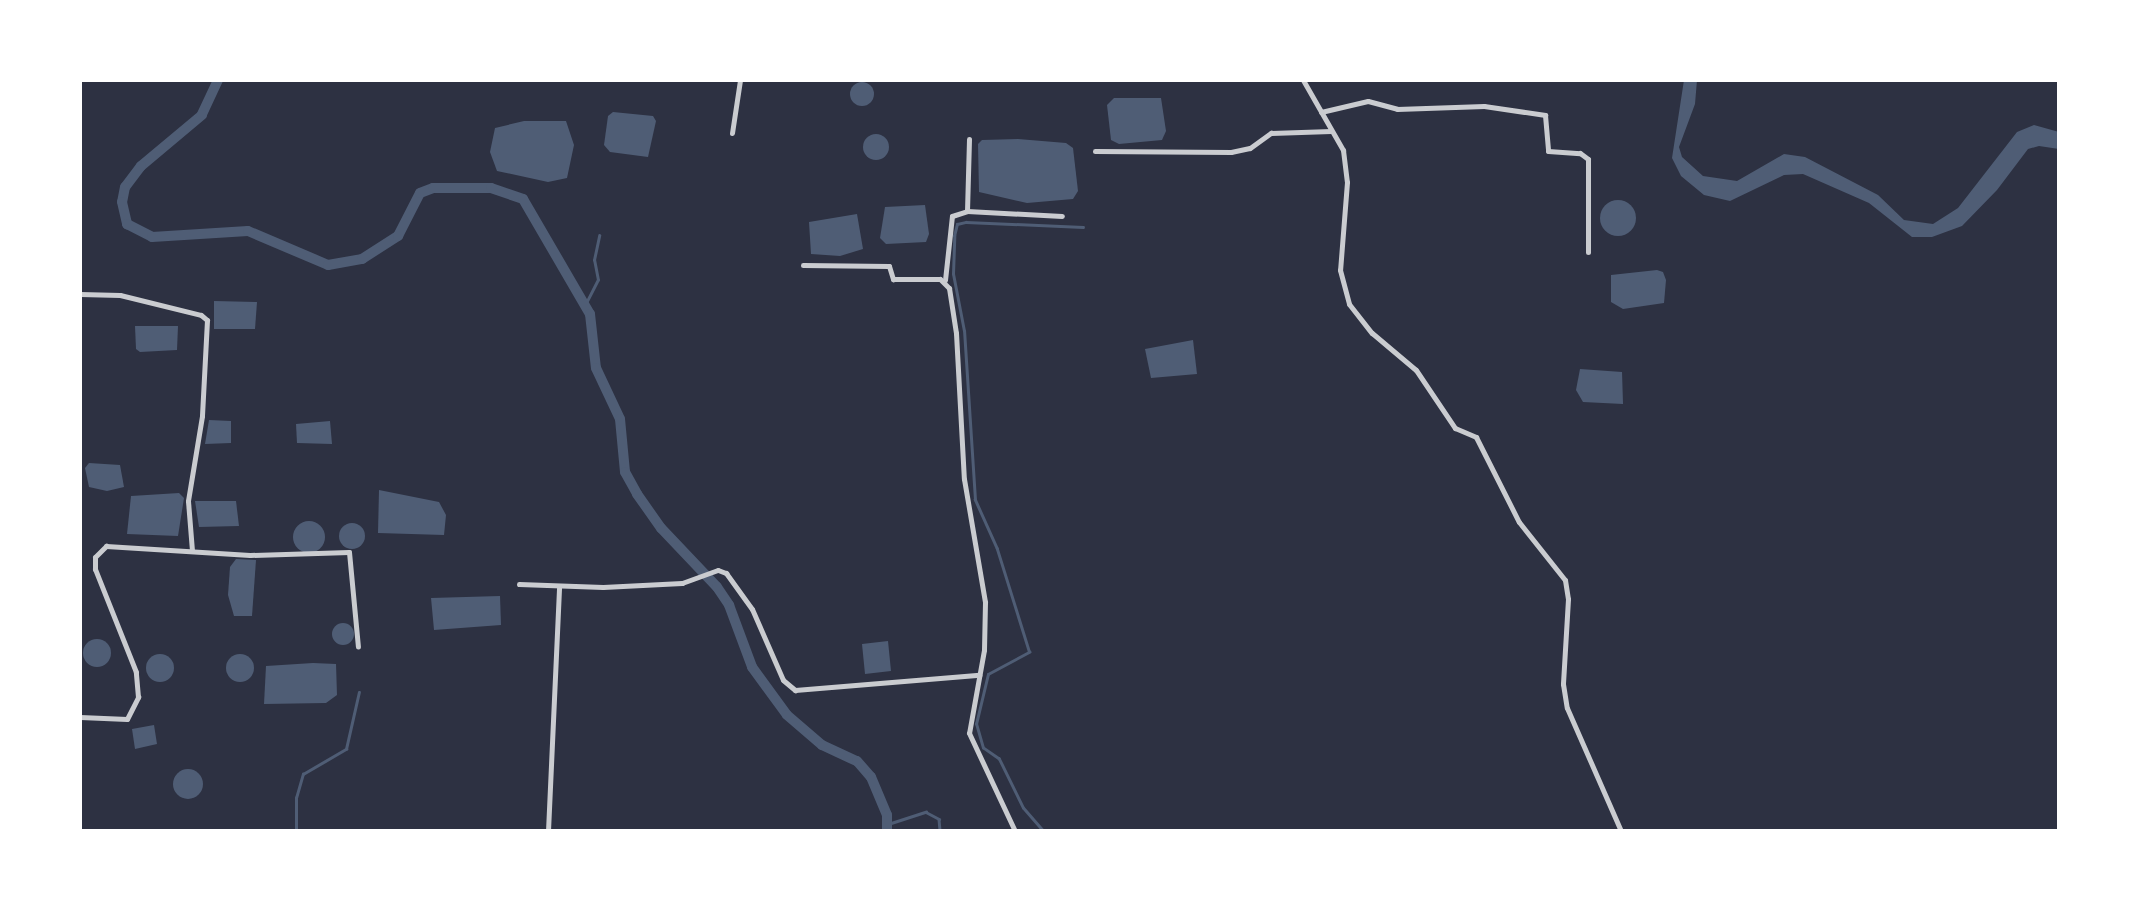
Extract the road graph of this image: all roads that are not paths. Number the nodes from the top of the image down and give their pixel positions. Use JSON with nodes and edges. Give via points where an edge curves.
{"nodes":[{"id":1,"x":740,"y":80,"type":"edge"},
{"id":2,"x":1304,"y":80,"type":"edge"},
{"id":3,"x":1321,"y":112,"type":"junction"},
{"id":4,"x":732,"y":132,"type":"dead end"},
{"id":5,"x":1331,"y":132,"type":"junction"},
{"id":6,"x":969,"y":139,"type":"dead end"},
{"id":7,"x":1095,"y":151,"type":"dead end"},
{"id":8,"x":966,"y":211,"type":"junction"},
{"id":9,"x":1062,"y":216,"type":"dead end"},
{"id":10,"x":1588,"y":252,"type":"dead end"},
{"id":11,"x":803,"y":265,"type":"dead end"},
{"id":12,"x":945,"y":280,"type":"junction"},
{"id":13,"x":80,"y":294,"type":"edge"},
{"id":14,"x":192,"y":551,"type":"junction"},
{"id":15,"x":519,"y":584,"type":"dead end"},
{"id":16,"x":559,"y":586,"type":"junction"},
{"id":17,"x":358,"y":648,"type":"dead end"},
{"id":18,"x":979,"y":676,"type":"junction"},
{"id":19,"x":80,"y":717,"type":"edge"},
{"id":20,"x":548,"y":831,"type":"edge"},
{"id":21,"x":1015,"y":831,"type":"edge"},
{"id":22,"x":1620,"y":831,"type":"edge"}],
"edges":[{"from":1,"to":4,"type":"street"},
{"from":2,"to":3,"type":"street"},
{"from":3,"to":5,"type":"street"},
{"from":3,"to":10,"type":"street","via":[[1368,102],[1397,109],[1484,106],[1545,116],[1548,151],[1580,153],[1588,160]]},
{"from":5,"to":7,"type":"street","via":[[1271,133],[1231,152]]},
{"from":5,"to":22,"type":"street","via":[[1346,167],[1340,270],[1349,304],[1416,370],[1455,428],[1476,437],[1519,522],[1565,580],[1567,708]]},
{"from":6,"to":8,"type":"street"},
{"from":8,"to":9,"type":"street"},
{"from":8,"to":12,"type":"street","via":[[949,220]]},
{"from":11,"to":12,"type":"street","via":[[889,266],[893,279]]},
{"from":12,"to":18,"type":"street","via":[[956,333],[964,478],[984,590]]},
{"from":13,"to":14,"type":"street","via":[[120,296],[207,320],[202,416],[188,501]]},
{"from":14,"to":17,"type":"street","via":[[349,552]]},
{"from":14,"to":19,"type":"street","via":[[116,544],[98,552],[98,584],[136,672],[138,697],[127,718]]},
{"from":15,"to":16,"type":"street"},
{"from":16,"to":18,"type":"street","via":[[726,573],[795,690]]},
{"from":16,"to":20,"type":"street"},
{"from":18,"to":21,"type":"street","via":[[970,740]]}]}
